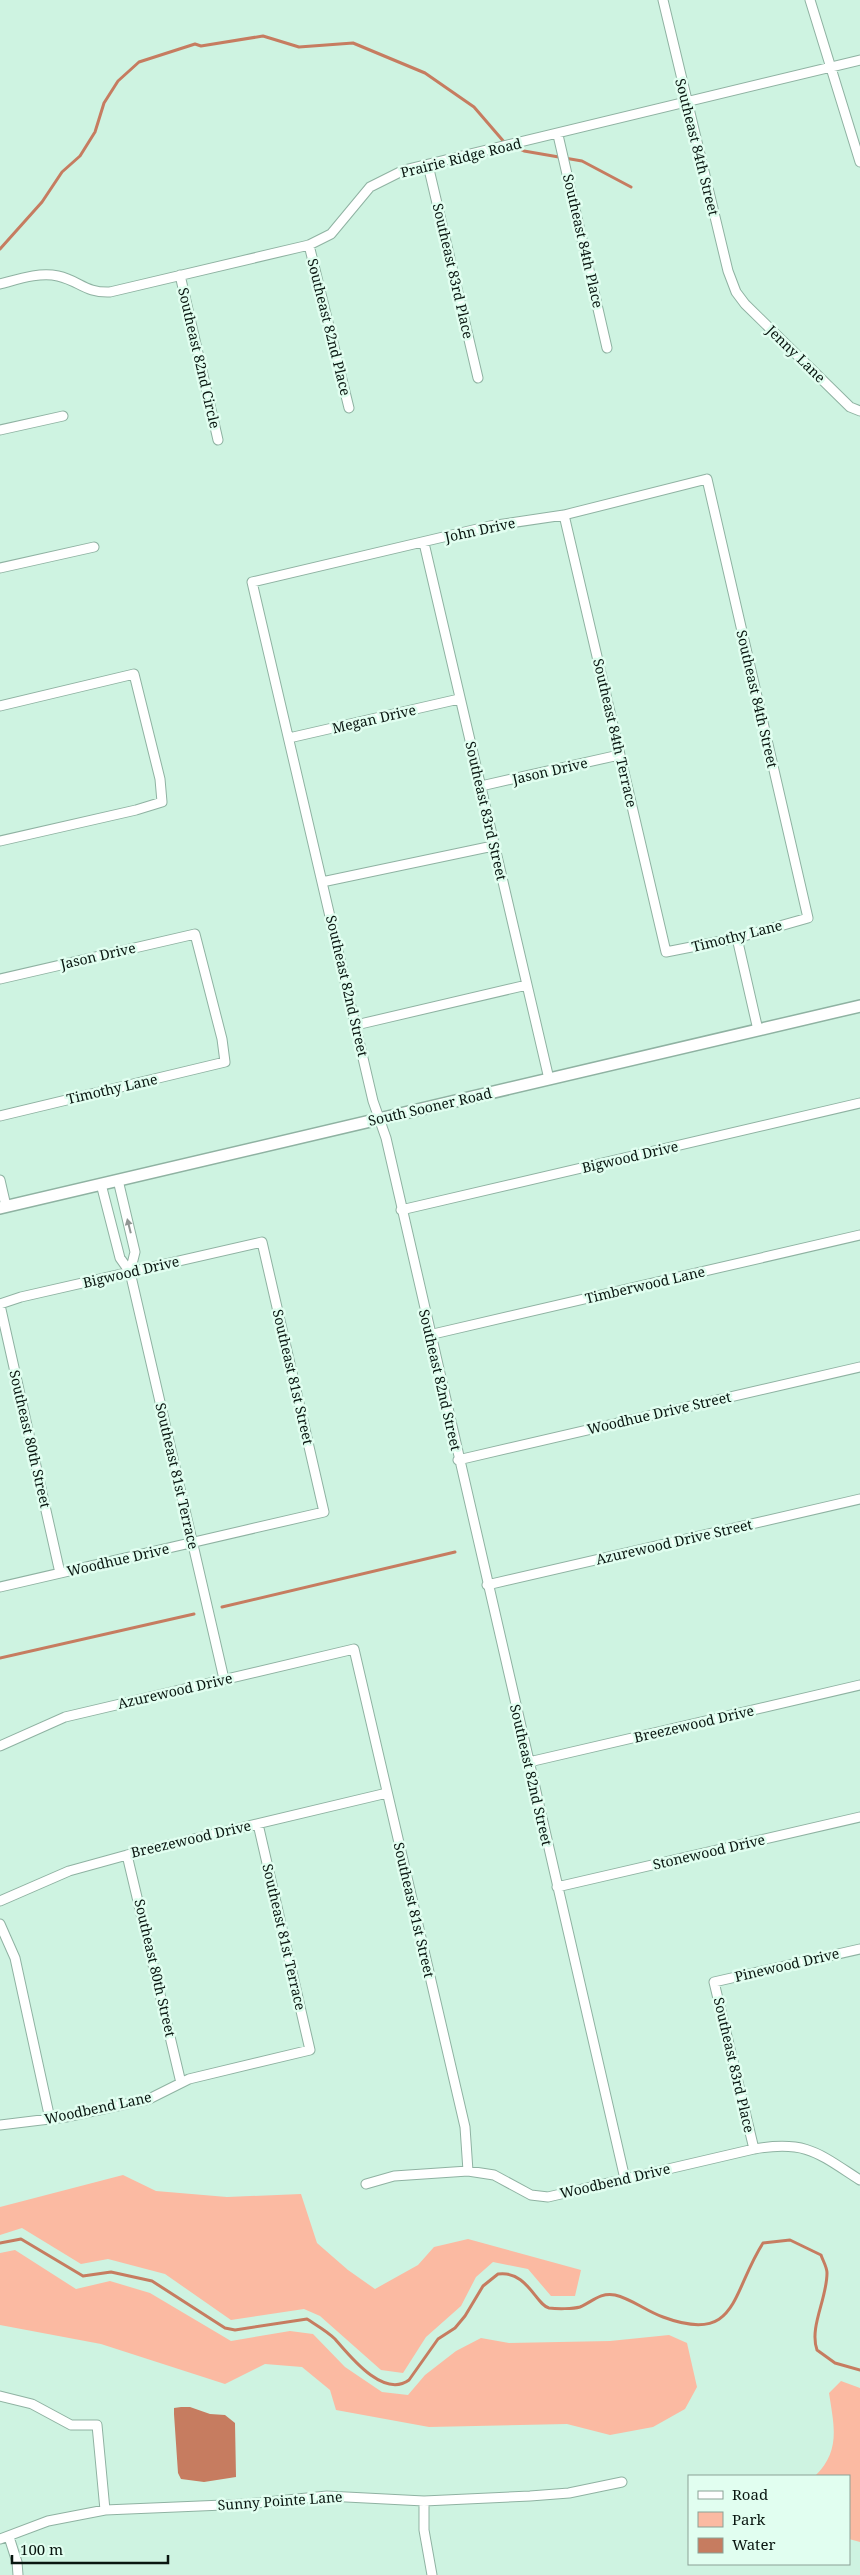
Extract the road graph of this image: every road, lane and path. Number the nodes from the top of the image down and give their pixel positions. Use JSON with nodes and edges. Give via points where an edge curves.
{"nodes":[{"id":1,"x":662,"y":0,"type":"edge"},
{"id":2,"x":810,"y":0,"type":"edge"},
{"id":3,"x":860,"y":60,"type":"edge"},
{"id":4,"x":831,"y":68,"type":"junction"},
{"id":5,"x":686,"y":103,"type":"junction"},
{"id":6,"x":558,"y":135,"type":"junction"},
{"id":7,"x":860,"y":162,"type":"edge"},
{"id":8,"x":428,"y":164,"type":"junction"},
{"id":9,"x":309,"y":245,"type":"junction"},
{"id":10,"x":180,"y":275,"type":"junction"},
{"id":11,"x":0,"y":284,"type":"edge"},
{"id":12,"x":736,"y":292,"type":"joint"},
{"id":13,"x":607,"y":348,"type":"dead end"},
{"id":14,"x":478,"y":378,"type":"dead end"},
{"id":15,"x":349,"y":408,"type":"dead end"},
{"id":16,"x":860,"y":411,"type":"edge"},
{"id":17,"x":63,"y":416,"type":"dead end"},
{"id":18,"x":0,"y":430,"type":"edge"},
{"id":19,"x":218,"y":440,"type":"dead end"},
{"id":20,"x":707,"y":480,"type":"joint"},
{"id":21,"x":564,"y":515,"type":"junction"},
{"id":22,"x":424,"y":543,"type":"junction"},
{"id":23,"x":94,"y":547,"type":"dead end"},
{"id":24,"x":0,"y":568,"type":"edge"},
{"id":25,"x":252,"y":582,"type":"joint"},
{"id":26,"x":460,"y":699,"type":"junction"},
{"id":27,"x":0,"y":706,"type":"edge"},
{"id":28,"x":289,"y":738,"type":"junction"},
{"id":29,"x":619,"y":756,"type":"junction"},
{"id":30,"x":481,"y":786,"type":"junction"},
{"id":31,"x":0,"y":841,"type":"edge"},
{"id":32,"x":493,"y":846,"type":"junction"},
{"id":33,"x":322,"y":882,"type":"junction"},
{"id":34,"x":808,"y":918,"type":"joint"},
{"id":35,"x":737,"y":938,"type":"junction"},
{"id":36,"x":666,"y":952,"type":"joint"},
{"id":37,"x":0,"y":979,"type":"edge"},
{"id":38,"x":527,"y":985,"type":"junction"},
{"id":39,"x":860,"y":1006,"type":"edge"},
{"id":40,"x":356,"y":1025,"type":"junction"},
{"id":41,"x":758,"y":1030,"type":"junction"},
{"id":42,"x":225,"y":1062,"type":"joint"},
{"id":43,"x":549,"y":1079,"type":"junction"},
{"id":44,"x":860,"y":1103,"type":"edge"},
{"id":45,"x":0,"y":1116,"type":"edge"},
{"id":46,"x":379,"y":1119,"type":"junction"},
{"id":47,"x":0,"y":1180,"type":"edge"},
{"id":48,"x":118,"y":1180,"type":"junction"},
{"id":49,"x":101,"y":1184,"type":"junction"},
{"id":50,"x":3,"y":1207,"type":"edge"},
{"id":51,"x":401,"y":1210,"type":"junction"},
{"id":52,"x":860,"y":1235,"type":"edge"},
{"id":53,"x":262,"y":1242,"type":"joint"},
{"id":54,"x":130,"y":1272,"type":"junction"},
{"id":55,"x":0,"y":1304,"type":"edge"},
{"id":56,"x":429,"y":1335,"type":"junction"},
{"id":57,"x":860,"y":1367,"type":"edge"},
{"id":58,"x":458,"y":1460,"type":"junction"},
{"id":59,"x":860,"y":1499,"type":"edge"},
{"id":60,"x":324,"y":1512,"type":"joint"},
{"id":61,"x":192,"y":1542,"type":"junction"},
{"id":62,"x":60,"y":1573,"type":"junction"},
{"id":63,"x":487,"y":1585,"type":"junction"},
{"id":64,"x":0,"y":1587,"type":"edge"},
{"id":65,"x":354,"y":1649,"type":"joint"},
{"id":66,"x":224,"y":1679,"type":"junction"},
{"id":67,"x":860,"y":1686,"type":"edge"},
{"id":68,"x":0,"y":1746,"type":"edge"},
{"id":69,"x":529,"y":1762,"type":"junction"},
{"id":70,"x":387,"y":1793,"type":"junction"},
{"id":71,"x":860,"y":1817,"type":"edge"},
{"id":72,"x":258,"y":1824,"type":"junction"},
{"id":73,"x":127,"y":1855,"type":"junction"},
{"id":74,"x":557,"y":1887,"type":"junction"},
{"id":75,"x":0,"y":1901,"type":"edge"},
{"id":76,"x":0,"y":1924,"type":"edge"},
{"id":77,"x":860,"y":1949,"type":"edge"},
{"id":78,"x":714,"y":1982,"type":"joint"},
{"id":79,"x":310,"y":2050,"type":"joint"},
{"id":80,"x":181,"y":2083,"type":"junction"},
{"id":81,"x":50,"y":2119,"type":"junction"},
{"id":82,"x":0,"y":2125,"type":"edge"},
{"id":83,"x":754,"y":2149,"type":"junction"},
{"id":84,"x":468,"y":2171,"type":"junction"},
{"id":85,"x":625,"y":2179,"type":"junction"},
{"id":86,"x":860,"y":2180,"type":"edge"},
{"id":87,"x":366,"y":2184,"type":"dead end"},
{"id":88,"x":0,"y":2396,"type":"edge"},
{"id":89,"x":622,"y":2482,"type":"dead end"},
{"id":90,"x":424,"y":2501,"type":"junction"},
{"id":91,"x":105,"y":2510,"type":"junction"},
{"id":92,"x":10,"y":2536,"type":"junction"},
{"id":93,"x":0,"y":2540,"type":"edge"},
{"id":94,"x":18,"y":2575,"type":"edge"},
{"id":95,"x":432,"y":2575,"type":"edge"}],
"edges":[{"from":1,"to":5,"type":"street","name":"Southeast 84th Street"},
{"from":2,"to":4,"type":"street"},
{"from":3,"to":4,"type":"street","name":"Prairie Ridge Road"},
{"from":4,"to":5,"type":"street","name":"Prairie Ridge Road"},
{"from":4,"to":7,"type":"street"},
{"from":5,"to":6,"type":"street","name":"Prairie Ridge Road"},
{"from":5,"to":12,"type":"street","name":"Southeast 84th Street"},
{"from":6,"to":8,"type":"street","name":"Prairie Ridge Road"},
{"from":6,"to":13,"type":"street","name":"Southeast 84th Place"},
{"from":8,"to":9,"type":"street","name":"Prairie Ridge Road","via":[[404,170],[370,187],[336,229]]},
{"from":8,"to":14,"type":"street","name":"Southeast 83rd Place"},
{"from":9,"to":10,"type":"street","name":"Prairie Ridge Road"},
{"from":9,"to":15,"type":"street","name":"Southeast 82nd Place"},
{"from":10,"to":11,"type":"street","name":"Prairie Ridge Road","via":[[110,292],[96,292],[74,281],[42,275]]},
{"from":10,"to":19,"type":"street","name":"Southeast 82nd Circle"},
{"from":12,"to":16,"type":"street","name":"Jenny Lane","via":[[756,316],[850,407]]},
{"from":17,"to":18,"type":"street"},
{"from":20,"to":21,"type":"street","name":"John Drive"},
{"from":20,"to":34,"type":"street","name":"Southeast 84th Street"},
{"from":21,"to":22,"type":"street","name":"John Drive","via":[[490,526]]},
{"from":21,"to":29,"type":"street","name":"Southeast 84th Terrace"},
{"from":22,"to":25,"type":"street","name":"John Drive"},
{"from":22,"to":26,"type":"street","name":"Southeast 83rd Street"},
{"from":23,"to":24,"type":"street"},
{"from":25,"to":28,"type":"street","name":"Southeast 82nd Street"},
{"from":26,"to":28,"type":"street","name":"Megan Drive"},
{"from":26,"to":30,"type":"street","name":"Southeast 83rd Street"},
{"from":27,"to":31,"type":"street","via":[[134,674],[160,779],[162,802]]},
{"from":28,"to":33,"type":"street","name":"Southeast 82nd Street"},
{"from":29,"to":30,"type":"street","name":"Jason Drive"},
{"from":29,"to":36,"type":"street","name":"Southeast 84th Terrace"},
{"from":30,"to":32,"type":"street","name":"Southeast 83rd Street"},
{"from":32,"to":33,"type":"street"},
{"from":32,"to":38,"type":"street","name":"Southeast 83rd Street"},
{"from":33,"to":40,"type":"street","name":"Southeast 82nd Street"},
{"from":34,"to":35,"type":"street","name":"Timothy Lane"},
{"from":35,"to":36,"type":"street","name":"Timothy Lane"},
{"from":35,"to":41,"type":"street"},
{"from":37,"to":42,"type":"street","name":"Jason Drive","via":[[195,934]]},
{"from":38,"to":40,"type":"street"},
{"from":38,"to":43,"type":"street","name":"Southeast 83rd Street"},
{"from":39,"to":41,"type":"main road","name":"South Sooner Road"},
{"from":40,"to":46,"type":"street","name":"Southeast 82nd Street"},
{"from":41,"to":43,"type":"main road","name":"South Sooner Road"},
{"from":42,"to":45,"type":"street","name":"Timothy Lane"},
{"from":43,"to":46,"type":"main road","name":"South Sooner Road"},
{"from":44,"to":51,"type":"street","name":"Bigwood Drive"},
{"from":46,"to":48,"type":"main road","name":"South Sooner Road"},
{"from":46,"to":51,"type":"street","name":"Southeast 82nd Street"},
{"from":47,"to":50,"type":"street"},
{"from":48,"to":49,"type":"main road","name":"South Sooner Road"},
{"from":54,"to":48,"type":"street","name":"Southeast 81st Terrace","one_way":true,"via":[[135,1252]]},
{"from":49,"to":50,"type":"main road","name":"South Sooner Road"},
{"from":49,"to":54,"type":"street","name":"Southeast 81st Terrace","via":[[120,1258]]},
{"from":51,"to":56,"type":"street","name":"Southeast 82nd Street"},
{"from":52,"to":56,"type":"street","name":"Timberwood Lane"},
{"from":53,"to":54,"type":"street","name":"Bigwood Drive"},
{"from":53,"to":60,"type":"street","name":"Southeast 81st Street"},
{"from":54,"to":55,"type":"street","name":"Bigwood Drive"},
{"from":54,"to":61,"type":"street","name":"Southeast 81st Terrace"},
{"from":55,"to":62,"type":"street","name":"Southeast 80th Street"},
{"from":56,"to":58,"type":"street","name":"Southeast 82nd Street"},
{"from":57,"to":58,"type":"street","name":"Woodhue Drive Street"},
{"from":58,"to":63,"type":"street","name":"Southeast 82nd Street"},
{"from":59,"to":63,"type":"street","name":"Azurewood Drive Street"},
{"from":60,"to":61,"type":"street","name":"Woodhue Drive"},
{"from":61,"to":62,"type":"street","name":"Woodhue Drive"},
{"from":61,"to":66,"type":"street","name":"Southeast 81st Terrace"},
{"from":62,"to":64,"type":"street","name":"Woodhue Drive"},
{"from":63,"to":69,"type":"street","name":"Southeast 82nd Street"},
{"from":65,"to":66,"type":"street","name":"Azurewood Drive"},
{"from":65,"to":70,"type":"street","name":"Southeast 81st Street"},
{"from":66,"to":68,"type":"street","name":"Azurewood Drive","via":[[65,1717]]},
{"from":67,"to":69,"type":"street","name":"Breezewood Drive"},
{"from":69,"to":74,"type":"street","name":"Southeast 82nd Street"},
{"from":70,"to":72,"type":"street","name":"Breezewood Drive"},
{"from":70,"to":84,"type":"street","name":"Southeast 81st Street","via":[[465,2127]]},
{"from":71,"to":74,"type":"street","name":"Stonewood Drive"},
{"from":72,"to":73,"type":"street","name":"Breezewood Drive"},
{"from":72,"to":79,"type":"street","name":"Southeast 81st Terrace"},
{"from":73,"to":75,"type":"street","name":"Breezewood Drive","via":[[69,1871]]},
{"from":73,"to":80,"type":"street","name":"Southeast 80th Street"},
{"from":74,"to":85,"type":"street","name":"Southeast 82nd Street"},
{"from":76,"to":81,"type":"street","via":[[15,1958]]},
{"from":77,"to":78,"type":"street","name":"Pinewood Drive"},
{"from":78,"to":83,"type":"street","name":"Southeast 83rd Place"},
{"from":79,"to":80,"type":"street","name":"Woodbend Lane","via":[[202,2075]]},
{"from":80,"to":81,"type":"street","name":"Woodbend Lane","via":[[149,2099]]},
{"from":81,"to":82,"type":"street","name":"Woodbend Lane"},
{"from":83,"to":85,"type":"street","name":"Woodbend Drive"},
{"from":83,"to":86,"type":"street","name":"Woodbend Drive","via":[[784,2144],[804,2148]]},
{"from":84,"to":85,"type":"street","name":"Woodbend Drive","via":[[494,2175],[540,2197]]},
{"from":84,"to":87,"type":"street","name":"Woodbend Drive","via":[[394,2176]]},
{"from":88,"to":91,"type":"street","via":[[32,2404],[71,2425],[97,2425]]},
{"from":89,"to":90,"type":"street","name":"Sunny Pointe Lane","via":[[552,2495]]},
{"from":90,"to":91,"type":"street","name":"Sunny Pointe Lane","via":[[327,2496],[247,2504]]},
{"from":90,"to":95,"type":"street","via":[[424,2530]]},
{"from":91,"to":92,"type":"street","name":"Sunny Pointe Lane","via":[[48,2521]]},
{"from":92,"to":93,"type":"street","name":"Sunny Pointe Lane"},
{"from":92,"to":94,"type":"street"}]}
